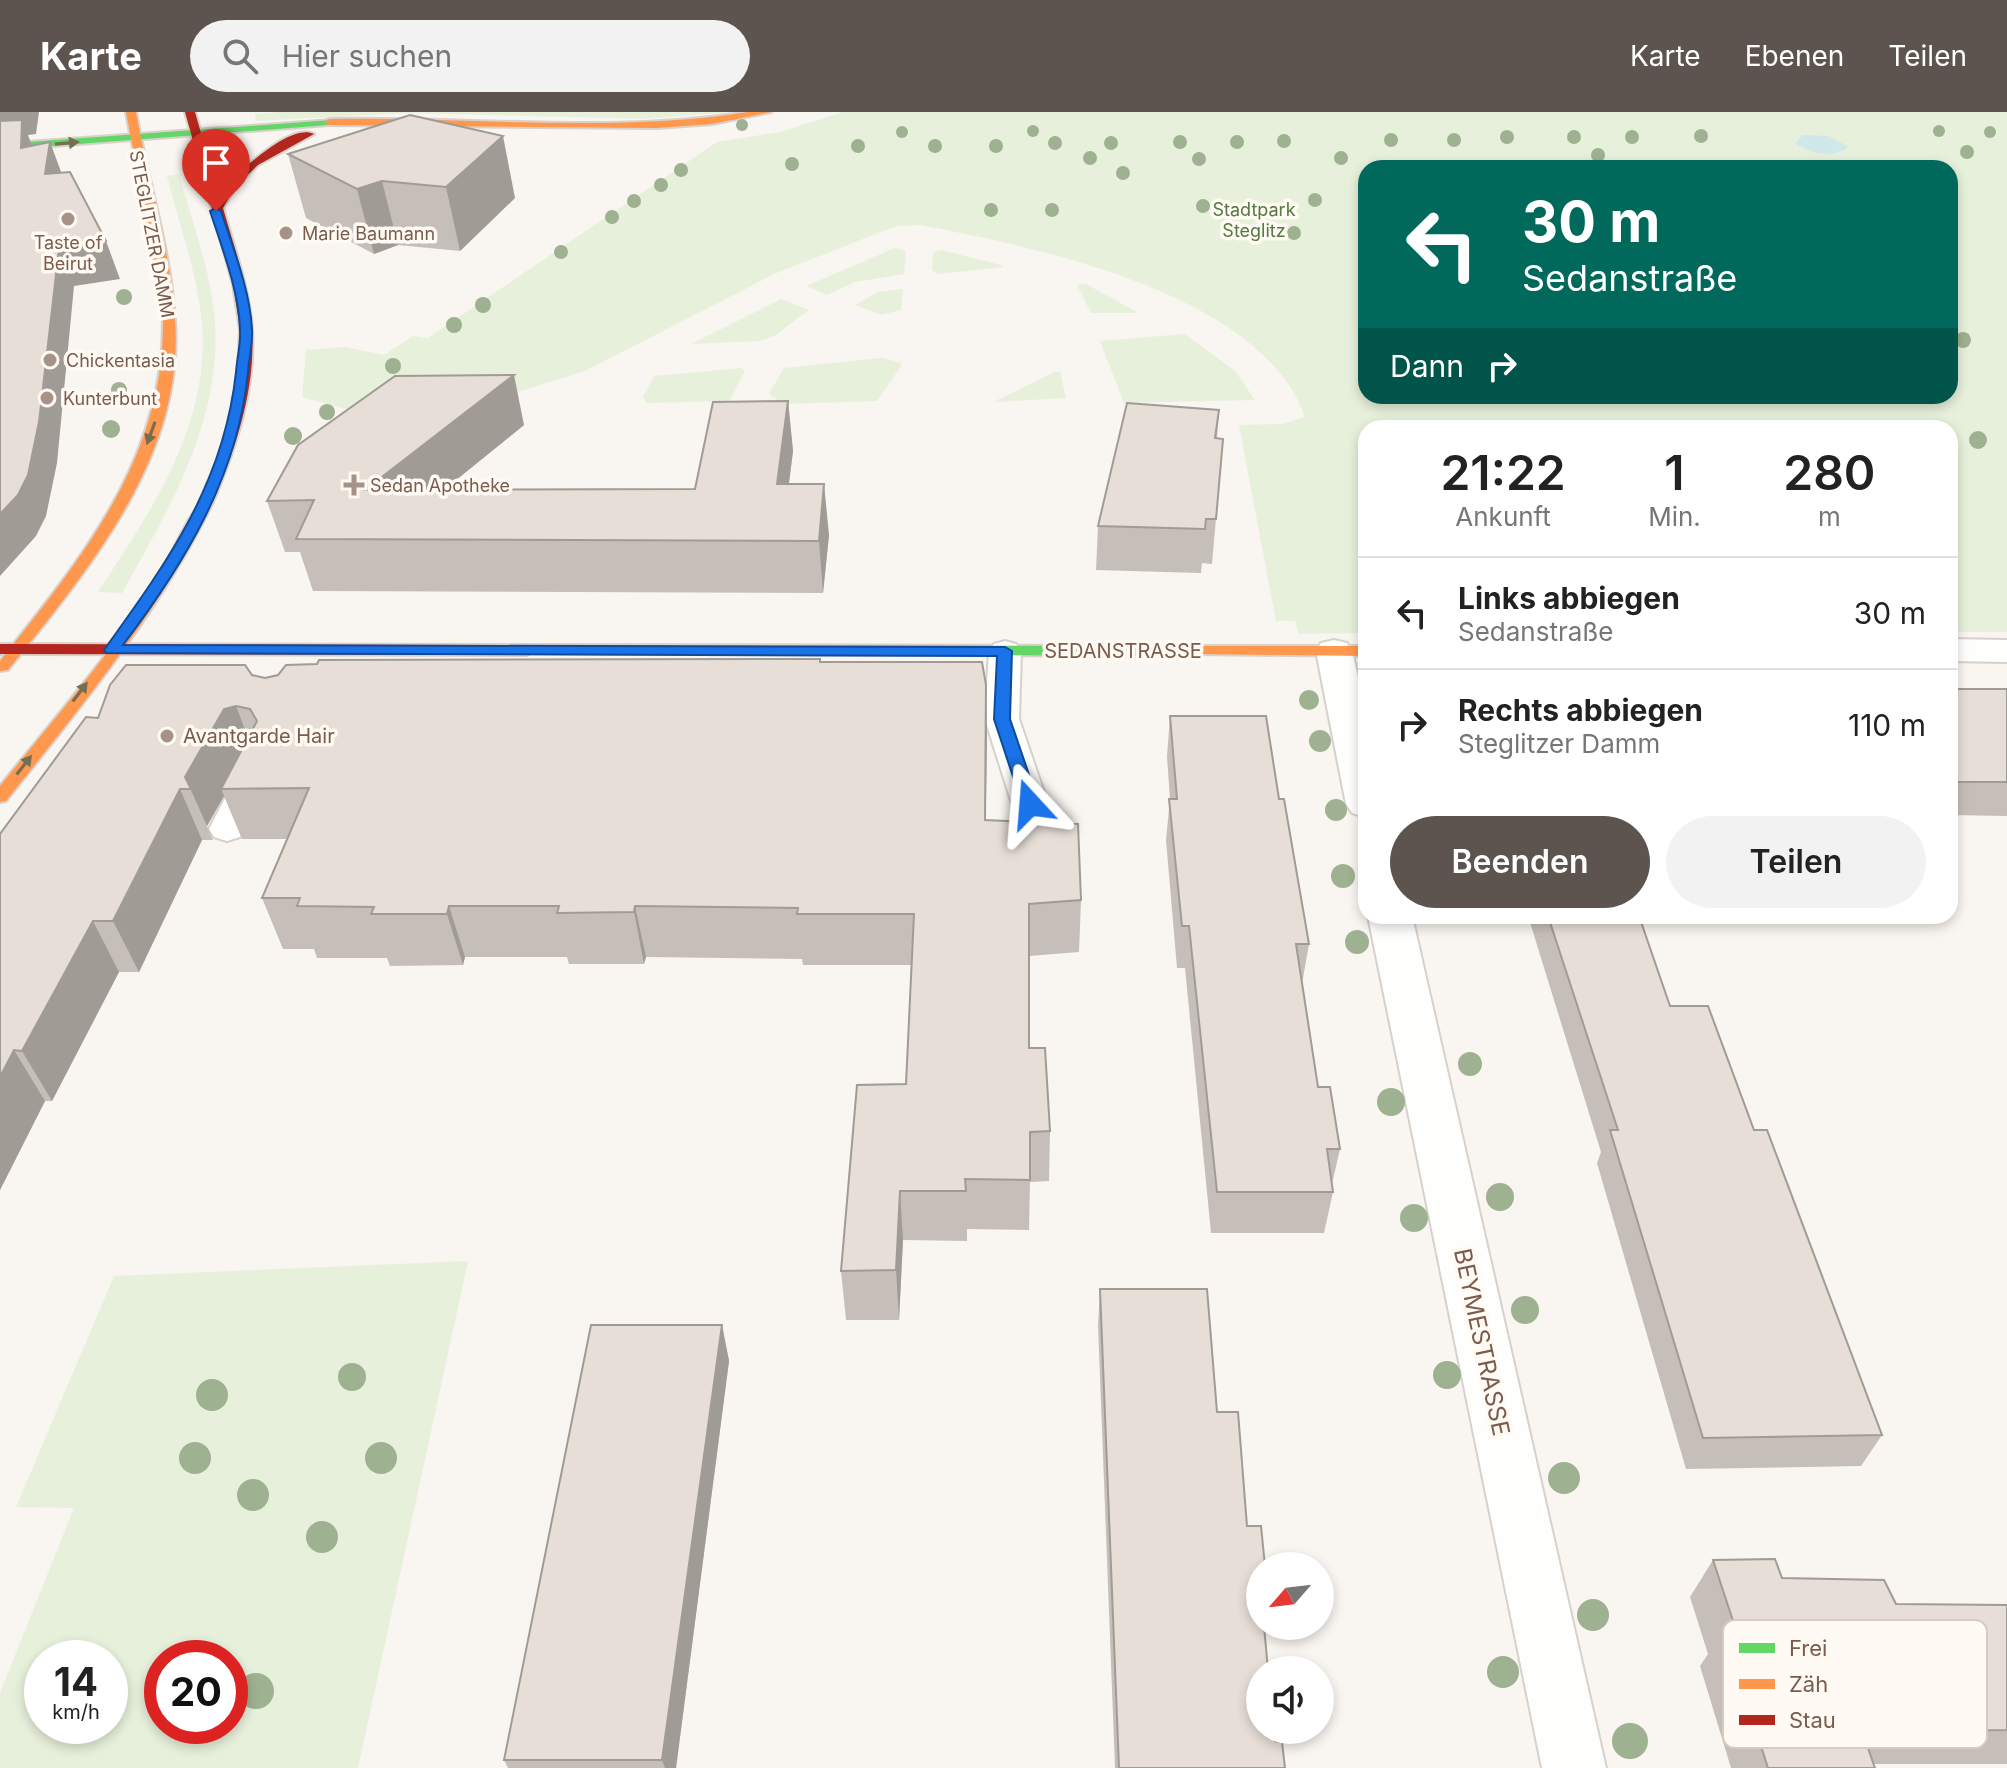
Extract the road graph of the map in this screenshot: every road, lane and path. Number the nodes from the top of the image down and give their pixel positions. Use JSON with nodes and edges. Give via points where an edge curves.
{"nodes":[{"id":1,"x":190,"y":112,"type":"edge"},
{"id":2,"x":766,"y":112,"type":"edge"},
{"id":3,"x":132,"y":115,"type":"edge"},
{"id":4,"x":364,"y":120,"type":"junction"},
{"id":5,"x":75,"y":122,"type":"dead end"},
{"id":6,"x":0,"y":132,"type":"edge"},
{"id":7,"x":195,"y":132,"type":"junction"},
{"id":8,"x":134,"y":137,"type":"junction"},
{"id":9,"x":0,"y":147,"type":"edge"},
{"id":10,"x":216,"y":211,"type":"junction"},
{"id":11,"x":8,"y":649,"type":"edge"},
{"id":12,"x":112,"y":650,"type":"junction"},
{"id":13,"x":1958,"y":650,"type":"edge"},
{"id":14,"x":1005,"y":651,"type":"junction"},
{"id":15,"x":1350,"y":651,"type":"edge"},
{"id":16,"x":2007,"y":651,"type":"edge"},
{"id":17,"x":0,"y":670,"type":"edge"},
{"id":18,"x":1358,"y":728,"type":"edge"},
{"id":19,"x":256,"y":770,"type":"edge"},
{"id":20,"x":0,"y":797,"type":"edge"},
{"id":21,"x":1030,"y":804,"type":"dead end"},
{"id":22,"x":227,"y":829,"type":"edge"},
{"id":23,"x":1392,"y":924,"type":"edge"},
{"id":24,"x":1574,"y":1768,"type":"edge"}],
"edges":[{"from":1,"to":7,"type":"main road"},
{"from":2,"to":4,"type":"main road","via":[[658,126]]},
{"from":3,"to":8,"type":"main road","name":"STEGLITZER DAMM"},
{"from":4,"to":7,"type":"main road"},
{"from":4,"to":10,"type":"main road","via":[[293,139],[260,156],[229,187]]},
{"from":5,"to":6,"type":"main road"},
{"from":7,"to":8,"type":"main road"},
{"from":7,"to":10,"type":"main road"},
{"from":9,"to":8,"type":"main road","one_way":true},
{"from":8,"to":11,"type":"main road","name":"STEGLITZER DAMM","one_way":true,"via":[[170,330],[163,392],[153,430],[114,515],[70,583]]},
{"from":10,"to":12,"type":"main road","via":[[246,329],[239,403],[207,504],[181,554]]},
{"from":11,"to":12,"type":"main road","name":"SEDANSTRASSE"},
{"from":11,"to":17,"type":"main road","name":"STEGLITZER DAMM"},
{"from":12,"to":14,"type":"main road","name":"SEDANSTRASSE","via":[[306,665]]},
{"from":20,"to":12,"type":"main road","one_way":true},
{"from":13,"to":16,"type":"street"},
{"from":14,"to":15,"type":"main road","name":"SEDANSTRASSE"},
{"from":14,"to":21,"type":"lane","via":[[1002,719]]},
{"from":15,"to":18,"type":"street"},
{"from":19,"to":22,"type":"lane"},
{"from":23,"to":24,"type":"street","name":"BEYMESTRASSE"}]}
